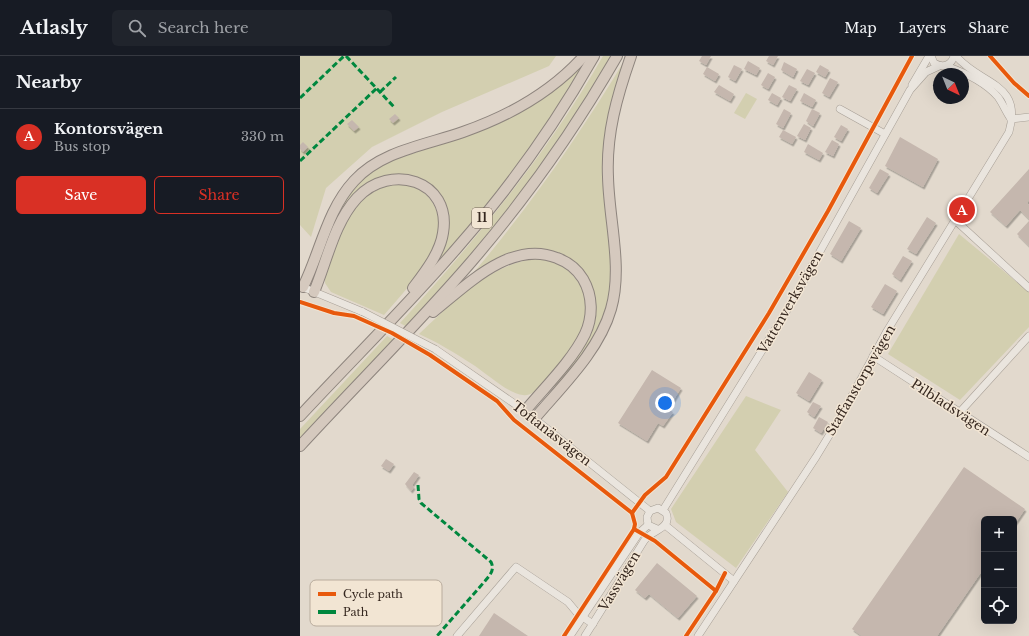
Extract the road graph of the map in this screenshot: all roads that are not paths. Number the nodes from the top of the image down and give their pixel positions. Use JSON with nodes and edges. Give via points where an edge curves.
{"nodes":[{"id":1,"x":584,"y":56,"type":"edge"},
{"id":2,"x":594,"y":56,"type":"edge"},
{"id":3,"x":617,"y":56,"type":"edge"},
{"id":4,"x":631,"y":56,"type":"edge"},
{"id":5,"x":930,"y":56,"type":"edge"},
{"id":6,"x":955,"y":56,"type":"edge"},
{"id":7,"x":942,"y":66,"type":"junction"},
{"id":8,"x":910,"y":90,"type":"junction"},
{"id":9,"x":840,"y":109,"type":"dead end"},
{"id":10,"x":1029,"y":117,"type":"edge"},
{"id":11,"x":1011,"y":119,"type":"junction"},
{"id":12,"x":885,"y":134,"type":"junction"},
{"id":13,"x":955,"y":220,"type":"junction"},
{"id":14,"x":301,"y":287,"type":"edge"},
{"id":15,"x":1029,"y":288,"type":"edge"},
{"id":16,"x":314,"y":292,"type":"junction"},
{"id":17,"x":410,"y":329,"type":"junction"},
{"id":18,"x":1029,"y":336,"type":"edge"},
{"id":19,"x":873,"y":356,"type":"junction"},
{"id":20,"x":348,"y":364,"type":"junction"},
{"id":21,"x":525,"y":410,"type":"junction"},
{"id":22,"x":960,"y":412,"type":"junction"},
{"id":23,"x":300,"y":416,"type":"edge"},
{"id":24,"x":534,"y":418,"type":"junction"},
{"id":25,"x":300,"y":446,"type":"edge"},
{"id":26,"x":1029,"y":457,"type":"edge"},
{"id":27,"x":663,"y":510,"type":"junction"},
{"id":28,"x":650,"y":511,"type":"junction"},
{"id":29,"x":648,"y":525,"type":"junction"},
{"id":30,"x":666,"y":525,"type":"junction"},
{"id":31,"x":658,"y":529,"type":"junction"},
{"id":32,"x":734,"y":581,"type":"junction"},
{"id":33,"x":582,"y":617,"type":"junction"},
{"id":34,"x":593,"y":624,"type":"junction"},
{"id":35,"x":456,"y":636,"type":"edge"},
{"id":36,"x":570,"y":636,"type":"edge"},
{"id":37,"x":585,"y":636,"type":"edge"},
{"id":38,"x":698,"y":636,"type":"edge"}],
"edges":[{"from":1,"to":14,"type":"highway","via":[[554,85],[522,107],[490,122],[395,154],[360,175],[347,189],[336,208]]},
{"from":2,"to":20,"type":"highway","number":"11","via":[[550,126],[484,215],[443,264]]},
{"from":3,"to":17,"type":"highway","number":"11","via":[[588,104],[535,181],[471,262]]},
{"from":4,"to":24,"type":"highway","via":[[616,100],[608,149],[608,188],[616,278],[611,310],[591,348]]},
{"from":5,"to":7,"type":"street","via":[[934,63]]},
{"from":5,"to":8,"type":"street","name":"Vattenverksvägen"},
{"from":6,"to":7,"type":"street","name":"Vattenverksvägen","via":[[952,61]]},
{"from":6,"to":11,"type":"street","via":[[1003,92],[1011,105]]},
{"from":7,"to":8,"type":"street","name":"Vattenverksvägen","via":[[926,72]]},
{"from":7,"to":11,"type":"street","via":[[959,71],[992,92]]},
{"from":8,"to":12,"type":"street","name":"Vattenverksvägen"},
{"from":9,"to":12,"type":"street"},
{"from":10,"to":11,"type":"street"},
{"from":11,"to":13,"type":"street","name":"Staffanstorpsvägen","via":[[1005,140]]},
{"from":12,"to":27,"type":"street","name":"Vattenverksvägen","via":[[789,307]]},
{"from":13,"to":15,"type":"street"},
{"from":13,"to":19,"type":"street","name":"Staffanstorpsvägen"},
{"from":14,"to":16,"type":"street","name":"Toftanäsvägen"},
{"from":16,"to":20,"type":"highway","via":[[341,222],[365,190],[387,180],[410,179],[426,187],[438,200],[444,216],[444,225],[437,252],[418,282]]},
{"from":16,"to":21,"type":"street","name":"Toftanäsvägen","bridge":true,"via":[[363,312],[435,349]]},
{"from":17,"to":21,"type":"highway","via":[[475,278],[505,261],[523,255],[543,254],[569,264],[581,276],[589,294],[589,325],[579,345]]},
{"from":17,"to":25,"type":"highway","number":"11"},
{"from":18,"to":22,"type":"street"},
{"from":19,"to":22,"type":"street","name":"Pilbladsvägen"},
{"from":19,"to":32,"type":"street","name":"Staffanstorpsvägen","via":[[819,451]]},
{"from":20,"to":23,"type":"highway","number":"11"},
{"from":21,"to":24,"type":"street","name":"Toftanäsvägen"},
{"from":22,"to":26,"type":"street","name":"Pilbladsvägen"},
{"from":24,"to":28,"type":"street","name":"Toftanäsvägen"},
{"from":27,"to":28,"type":"street","via":[[658,508]]},
{"from":27,"to":30,"type":"street","via":[[668,516]]},
{"from":28,"to":29,"type":"street","via":[[647,517]]},
{"from":29,"to":31,"type":"street"},
{"from":29,"to":33,"type":"street","name":"Vassvägen"},
{"from":30,"to":31,"type":"street"},
{"from":30,"to":32,"type":"street"},
{"from":31,"to":34,"type":"street","name":"Vassvägen","via":[[646,537]]},
{"from":32,"to":38,"type":"street","name":"Staffanstorpsvägen"},
{"from":33,"to":34,"type":"street"},
{"from":33,"to":35,"type":"street","via":[[568,602],[516,567]]},
{"from":33,"to":36,"type":"street","name":"Vassvägen"},
{"from":34,"to":37,"type":"street","name":"Vassvägen"}]}
